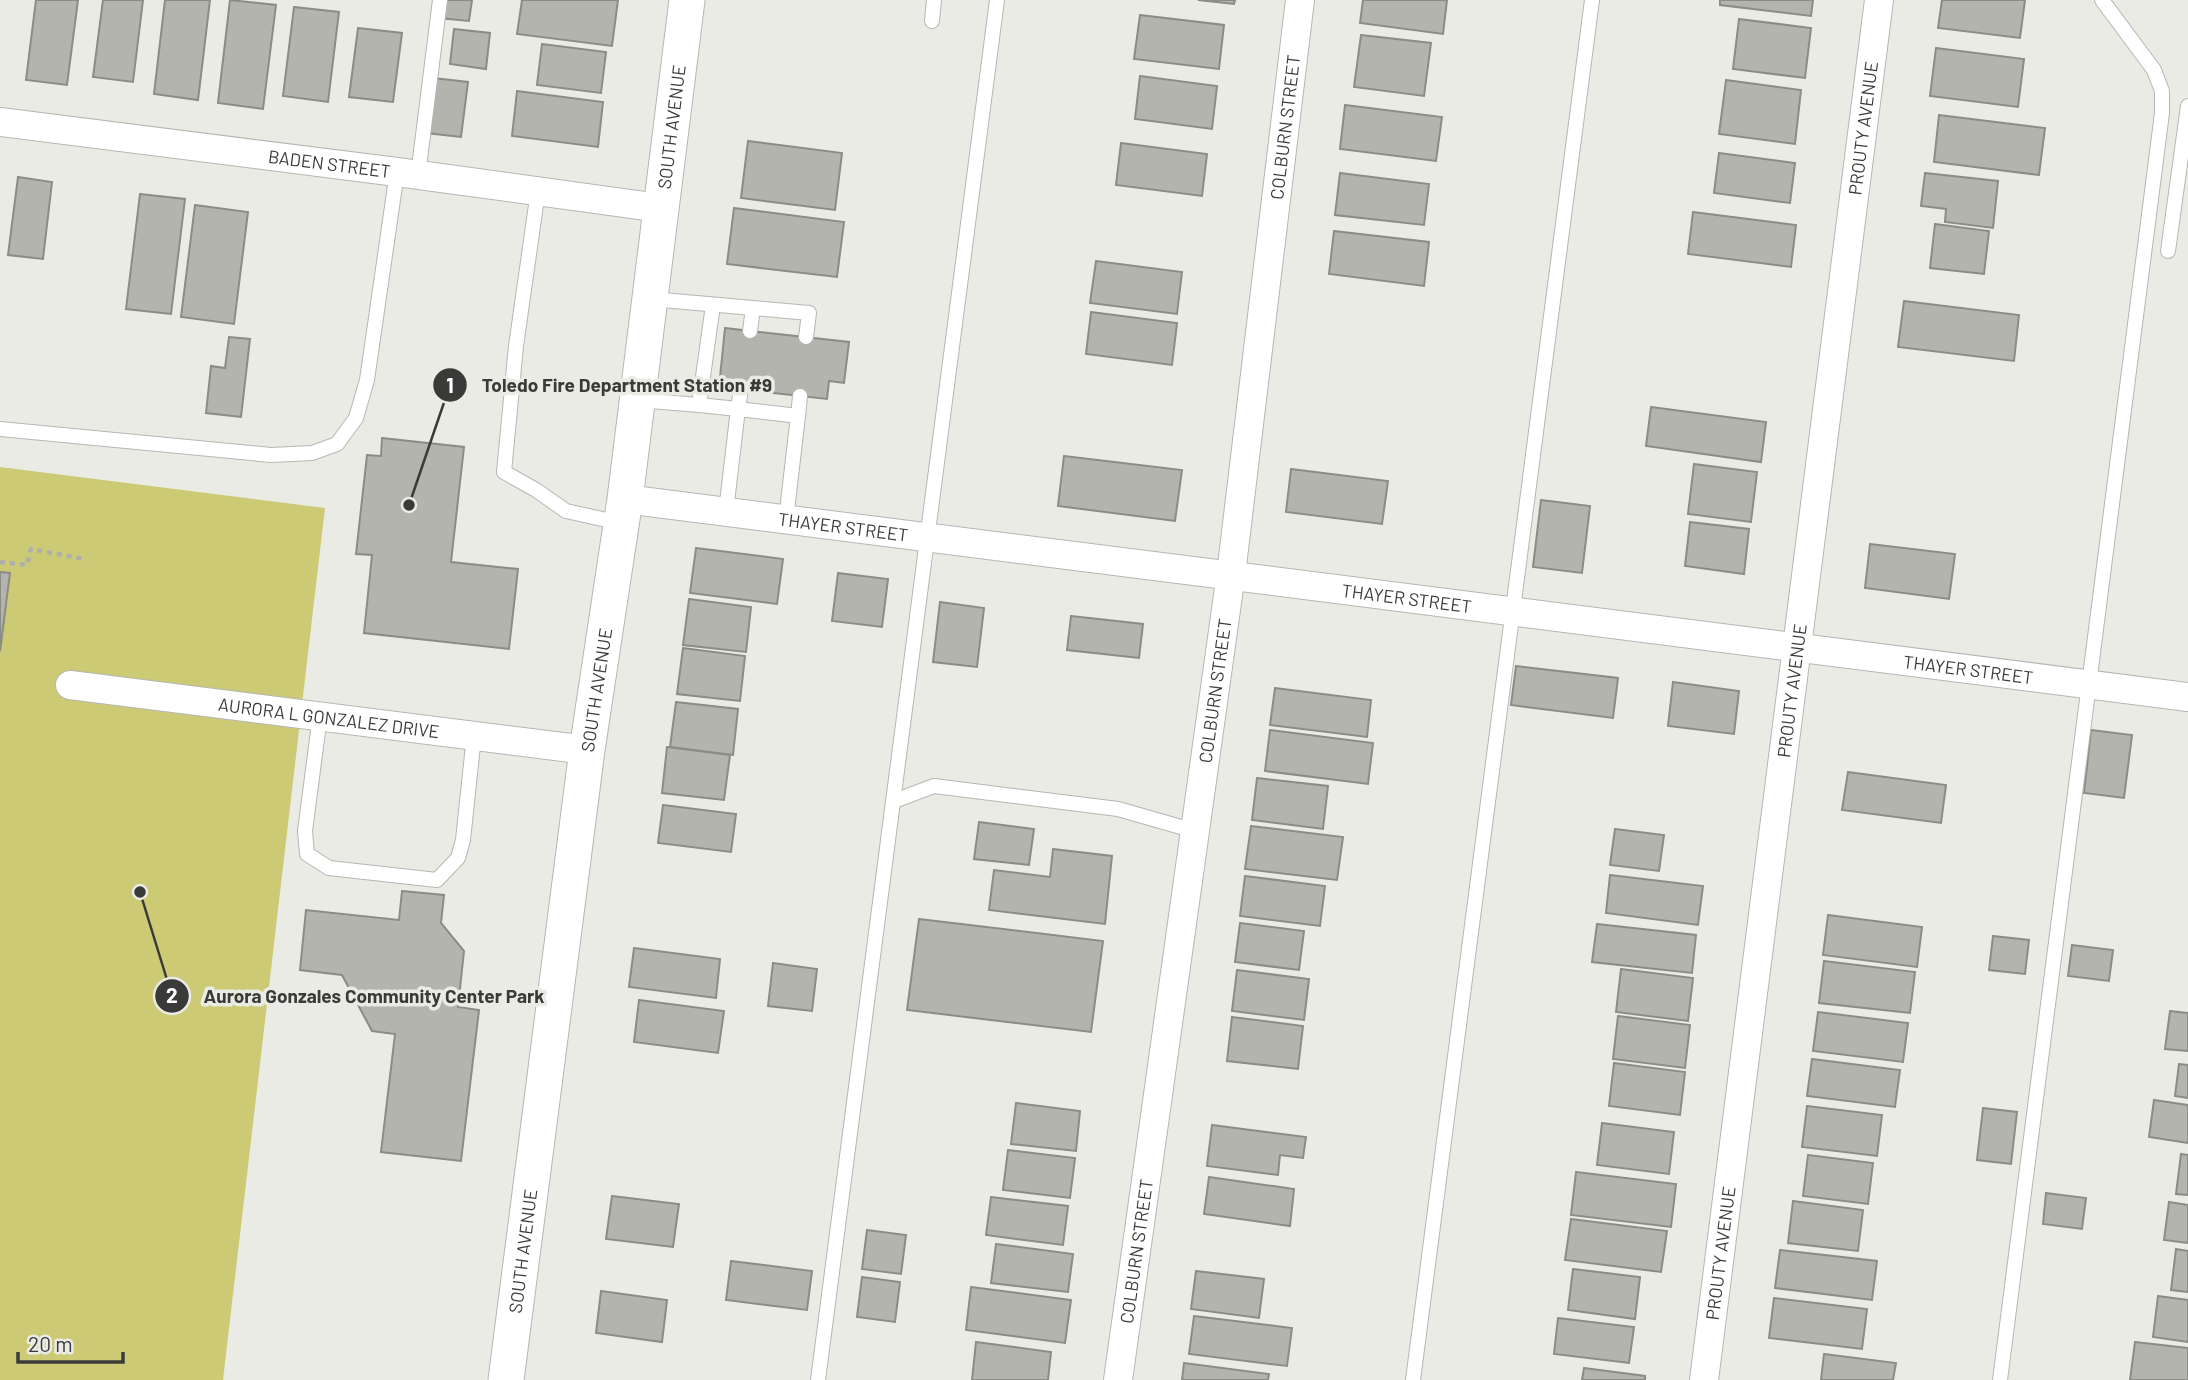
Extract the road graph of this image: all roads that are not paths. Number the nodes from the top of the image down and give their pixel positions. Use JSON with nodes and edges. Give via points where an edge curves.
{"nodes":[{"id":1,"x":440,"y":0,"type":"edge"},
{"id":2,"x":687,"y":0,"type":"edge"},
{"id":3,"x":934,"y":0,"type":"edge"},
{"id":4,"x":997,"y":0,"type":"edge"},
{"id":5,"x":1300,"y":0,"type":"edge"},
{"id":6,"x":1592,"y":0,"type":"edge"},
{"id":7,"x":1879,"y":0,"type":"edge"},
{"id":8,"x":2102,"y":0,"type":"edge"},
{"id":9,"x":932,"y":21,"type":"dead end"},
{"id":10,"x":2188,"y":106,"type":"edge"},
{"id":11,"x":0,"y":122,"type":"edge"},
{"id":12,"x":408,"y":173,"type":"junction"},
{"id":13,"x":538,"y":191,"type":"junction"},
{"id":14,"x":660,"y":208,"type":"junction"},
{"id":15,"x":2168,"y":251,"type":"dead end"},
{"id":16,"x":649,"y":299,"type":"junction"},
{"id":17,"x":713,"y":305,"type":"junction"},
{"id":18,"x":752,"y":308,"type":"junction"},
{"id":19,"x":750,"y":331,"type":"dead end"},
{"id":20,"x":806,"y":337,"type":"dead end"},
{"id":21,"x":741,"y":389,"type":"dead end"},
{"id":22,"x":800,"y":396,"type":"dead end"},
{"id":23,"x":637,"y":400,"type":"junction"},
{"id":24,"x":699,"y":405,"type":"junction"},
{"id":25,"x":738,"y":409,"type":"junction"},
{"id":26,"x":798,"y":416,"type":"junction"},
{"id":27,"x":0,"y":429,"type":"edge"},
{"id":28,"x":622,"y":511,"type":"junction"},
{"id":29,"x":726,"y":511,"type":"junction"},
{"id":30,"x":786,"y":519,"type":"junction"},
{"id":31,"x":929,"y":537,"type":"junction"},
{"id":32,"x":1231,"y":575,"type":"junction"},
{"id":33,"x":1514,"y":611,"type":"junction"},
{"id":34,"x":1797,"y":647,"type":"junction"},
{"id":35,"x":2091,"y":684,"type":"junction"},
{"id":36,"x":70,"y":685,"type":"dead end"},
{"id":37,"x":2188,"y":697,"type":"edge"},
{"id":38,"x":320,"y":716,"type":"junction"},
{"id":39,"x":474,"y":736,"type":"junction"},
{"id":40,"x":587,"y":750,"type":"junction"},
{"id":41,"x":894,"y":801,"type":"junction"},
{"id":42,"x":1195,"y":831,"type":"junction"},
{"id":43,"x":506,"y":1380,"type":"edge"},
{"id":44,"x":818,"y":1380,"type":"edge"},
{"id":45,"x":1118,"y":1380,"type":"edge"},
{"id":46,"x":1412,"y":1380,"type":"edge"},
{"id":47,"x":1704,"y":1380,"type":"edge"},
{"id":48,"x":2000,"y":1380,"type":"edge"}],
"edges":[{"from":1,"to":12,"type":"lane"},
{"from":2,"to":14,"type":"street","name":"SOUTH AVENUE"},
{"from":3,"to":9,"type":"lane"},
{"from":4,"to":31,"type":"lane"},
{"from":5,"to":32,"type":"street","name":"COLBURN STREET"},
{"from":6,"to":33,"type":"lane"},
{"from":7,"to":34,"type":"street","name":"PROUTY AVENUE"},
{"from":8,"to":35,"type":"lane","via":[[2154,70],[2162,91],[2162,113]]},
{"from":10,"to":15,"type":"lane"},
{"from":11,"to":12,"type":"street","name":"BADEN STREET"},
{"from":12,"to":13,"type":"street","name":"BADEN STREET"},
{"from":12,"to":27,"type":"lane","via":[[367,380],[356,418],[337,444],[312,453],[271,455]]},
{"from":13,"to":14,"type":"street","name":"BADEN STREET"},
{"from":13,"to":28,"type":"lane","via":[[504,472],[566,511]]},
{"from":14,"to":16,"type":"street","name":"SOUTH AVENUE"},
{"from":16,"to":17,"type":"lane"},
{"from":16,"to":23,"type":"street","name":"SOUTH AVENUE"},
{"from":17,"to":18,"type":"lane"},
{"from":17,"to":24,"type":"lane"},
{"from":18,"to":19,"type":"lane"},
{"from":18,"to":20,"type":"lane","via":[[809,313]]},
{"from":21,"to":25,"type":"lane"},
{"from":22,"to":26,"type":"lane"},
{"from":23,"to":24,"type":"lane"},
{"from":23,"to":28,"type":"street","name":"SOUTH AVENUE"},
{"from":24,"to":25,"type":"lane"},
{"from":25,"to":26,"type":"lane"},
{"from":25,"to":29,"type":"lane"},
{"from":26,"to":30,"type":"lane"},
{"from":28,"to":29,"type":"street","name":"THAYER STREET"},
{"from":28,"to":40,"type":"street","name":"SOUTH AVENUE"},
{"from":29,"to":30,"type":"street","name":"THAYER STREET"},
{"from":30,"to":31,"type":"street","name":"THAYER STREET"},
{"from":31,"to":32,"type":"street","name":"THAYER STREET"},
{"from":31,"to":41,"type":"lane"},
{"from":32,"to":33,"type":"street","name":"THAYER STREET"},
{"from":32,"to":42,"type":"street","name":"COLBURN STREET"},
{"from":33,"to":34,"type":"street","name":"THAYER STREET"},
{"from":33,"to":46,"type":"lane"},
{"from":34,"to":35,"type":"street","name":"THAYER STREET"},
{"from":34,"to":47,"type":"street","name":"PROUTY AVENUE"},
{"from":35,"to":37,"type":"street","name":"THAYER STREET"},
{"from":35,"to":48,"type":"lane"},
{"from":36,"to":38,"type":"street","name":"AURORA L GONZALEZ DRIVE"},
{"from":38,"to":39,"type":"street","name":"AURORA L GONZALEZ DRIVE"},
{"from":38,"to":39,"type":"lane","via":[[305,831],[307,854],[329,868],[437,880],[458,858],[463,840]]},
{"from":39,"to":40,"type":"street","name":"AURORA L GONZALEZ DRIVE"},
{"from":40,"to":43,"type":"street","name":"SOUTH AVENUE"},
{"from":41,"to":42,"type":"lane","via":[[934,786],[1118,809]]},
{"from":41,"to":44,"type":"lane"},
{"from":42,"to":45,"type":"street","name":"COLBURN STREET"}]}
